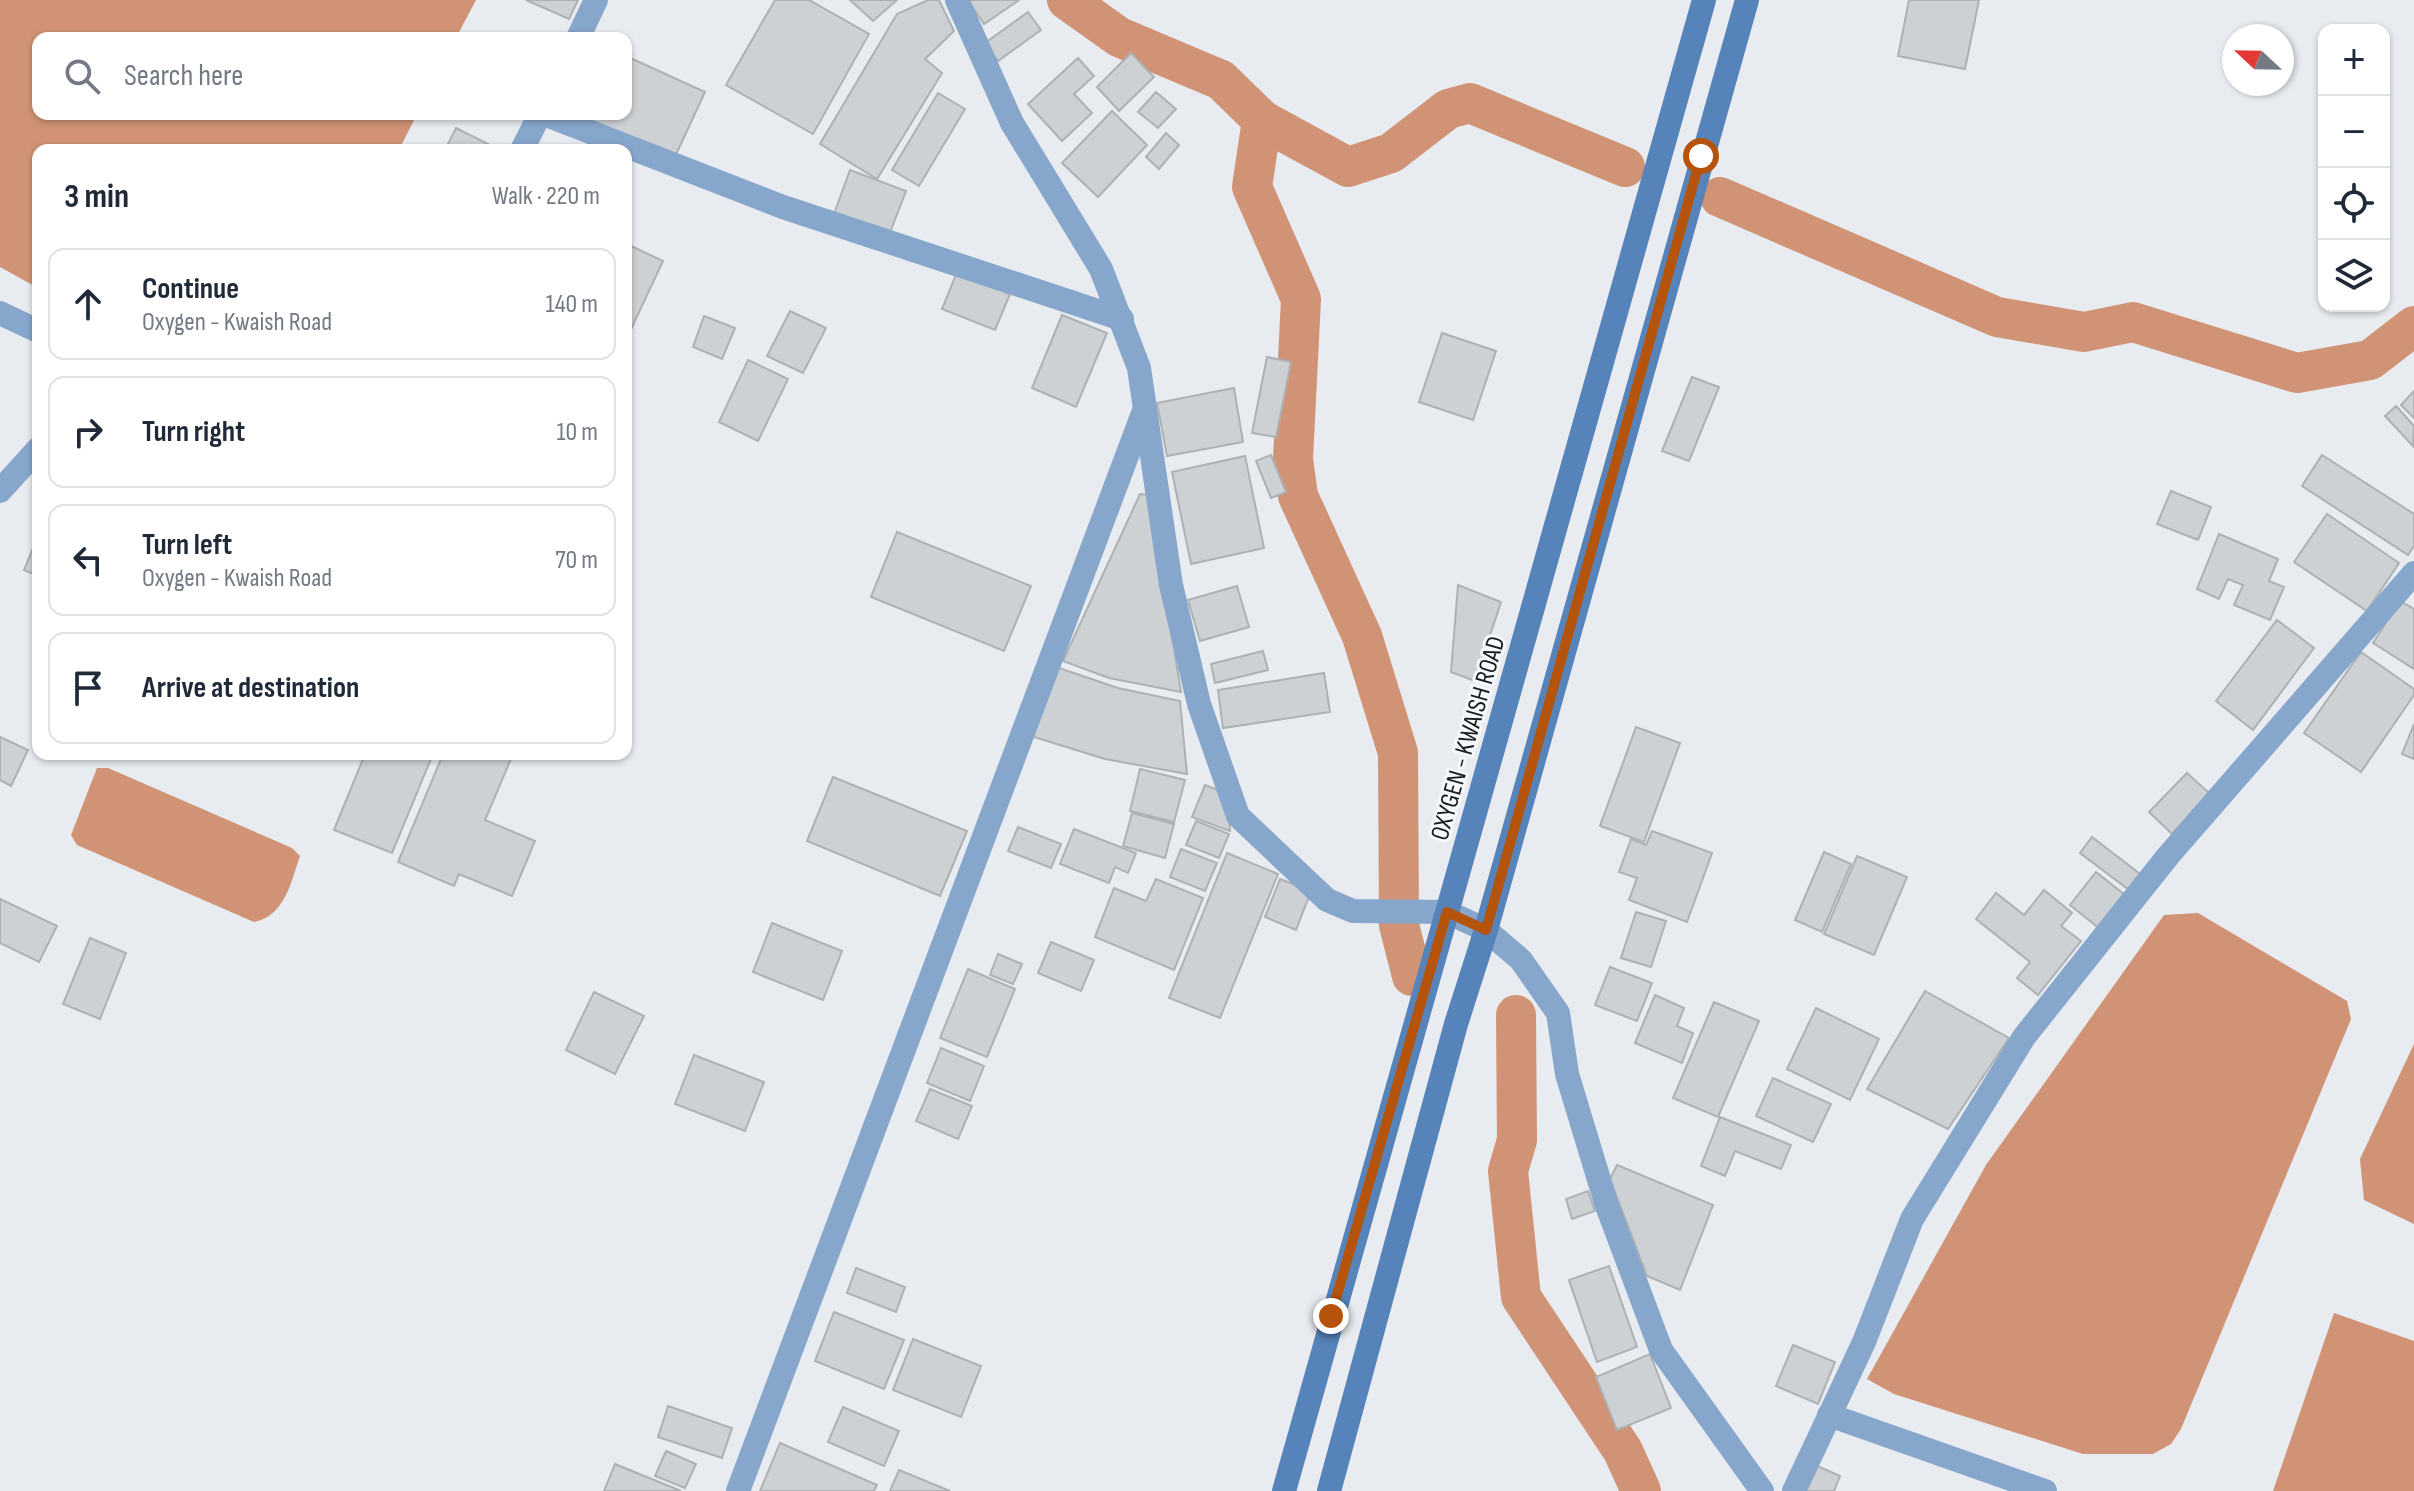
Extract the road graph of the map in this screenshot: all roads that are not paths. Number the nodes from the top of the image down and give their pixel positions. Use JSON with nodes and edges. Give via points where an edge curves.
{"nodes":[{"id":1,"x":596,"y":0,"type":"edge"},
{"id":2,"x":957,"y":0,"type":"edge"},
{"id":3,"x":1704,"y":0,"type":"edge"},
{"id":4,"x":1747,"y":0,"type":"edge"},
{"id":5,"x":581,"y":32,"type":"edge"},
{"id":6,"x":539,"y":120,"type":"edge"},
{"id":7,"x":558,"y":120,"type":"edge"},
{"id":8,"x":525,"y":144,"type":"edge"},
{"id":9,"x":620,"y":144,"type":"edge"},
{"id":10,"x":632,"y":149,"type":"edge"},
{"id":11,"x":0,"y":313,"type":"edge"},
{"id":12,"x":1122,"y":319,"type":"junction"},
{"id":13,"x":32,"y":328,"type":"edge"},
{"id":14,"x":1146,"y":405,"type":"junction"},
{"id":15,"x":32,"y":456,"type":"edge"},
{"id":16,"x":0,"y":491,"type":"edge"},
{"id":17,"x":2414,"y":573,"type":"edge"},
{"id":18,"x":1441,"y":911,"type":"junction"},
{"id":19,"x":1486,"y":930,"type":"junction"},
{"id":20,"x":1829,"y":1415,"type":"junction"},
{"id":21,"x":738,"y":1491,"type":"edge"},
{"id":22,"x":1284,"y":1491,"type":"edge"},
{"id":23,"x":1329,"y":1491,"type":"edge"},
{"id":24,"x":1762,"y":1491,"type":"edge"},
{"id":25,"x":1794,"y":1491,"type":"edge"},
{"id":26,"x":2045,"y":1491,"type":"edge"}],
"edges":[{"from":1,"to":5,"type":"street"},
{"from":2,"to":12,"type":"street","via":[[1012,123],[1101,269]]},
{"from":3,"to":18,"type":"main road","name":"OXYGEN - KWAISH ROAD"},
{"from":4,"to":19,"type":"main road"},
{"from":6,"to":8,"type":"street"},
{"from":7,"to":9,"type":"street"},
{"from":10,"to":12,"type":"street","via":[[783,207]]},
{"from":11,"to":13,"type":"street"},
{"from":12,"to":14,"type":"street"},
{"from":14,"to":18,"type":"street","via":[[1171,585],[1199,704],[1238,816],[1327,900],[1353,911]]},
{"from":14,"to":21,"type":"street"},
{"from":15,"to":16,"type":"street"},
{"from":17,"to":20,"type":"street","via":[[2168,856],[2024,1037],[1912,1219]]},
{"from":18,"to":19,"type":"street"},
{"from":18,"to":22,"type":"main road","name":"OXYGEN - KWAISH ROAD"},
{"from":19,"to":23,"type":"main road"},
{"from":19,"to":24,"type":"street","via":[[1521,960],[1558,1013],[1567,1074],[1598,1177],[1661,1350]]},
{"from":20,"to":25,"type":"street"},
{"from":20,"to":26,"type":"street"}]}
